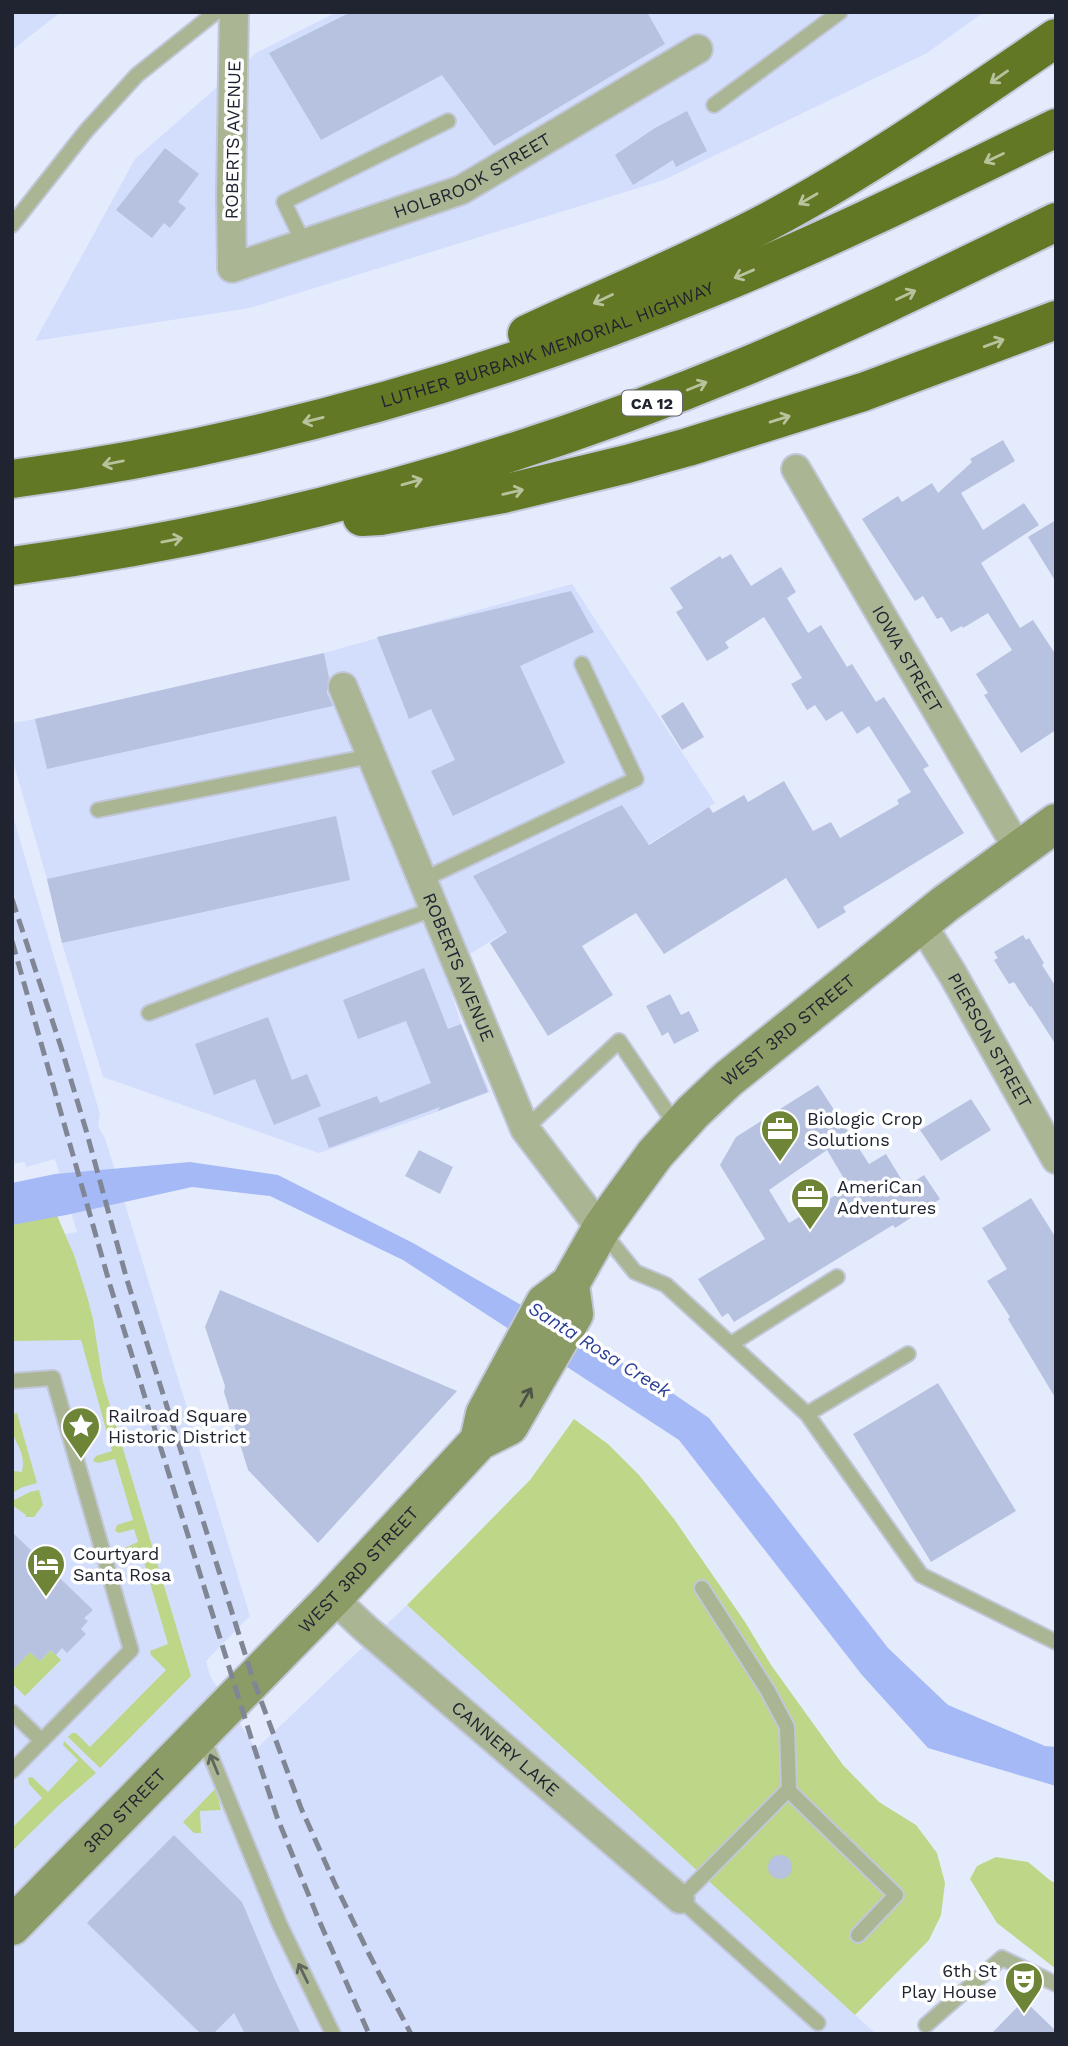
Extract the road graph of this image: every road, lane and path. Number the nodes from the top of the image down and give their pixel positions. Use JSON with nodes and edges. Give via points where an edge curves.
{"nodes":[{"id":1,"x":216,"y":12,"type":"edge"},
{"id":2,"x":234,"y":12,"type":"edge"},
{"id":3,"x":840,"y":12,"type":"edge"},
{"id":4,"x":1056,"y":38,"type":"edge"},
{"id":5,"x":698,"y":49,"type":"dead end"},
{"id":6,"x":714,"y":105,"type":"dead end"},
{"id":7,"x":448,"y":121,"type":"dead end"},
{"id":8,"x":1056,"y":128,"type":"edge"},
{"id":9,"x":1056,"y":222,"type":"edge"},
{"id":10,"x":12,"y":225,"type":"edge"},
{"id":11,"x":304,"y":244,"type":"junction"},
{"id":12,"x":232,"y":268,"type":"joint"},
{"id":13,"x":1056,"y":320,"type":"edge"},
{"id":14,"x":379,"y":402,"type":"junction"},
{"id":15,"x":796,"y":469,"type":"dead end"},
{"id":16,"x":12,"y":479,"type":"edge"},
{"id":17,"x":227,"y":528,"type":"junction"},
{"id":18,"x":12,"y":566,"type":"edge"},
{"id":19,"x":582,"y":664,"type":"dead end"},
{"id":20,"x":343,"y":687,"type":"dead end"},
{"id":21,"x":371,"y":756,"type":"junction"},
{"id":22,"x":98,"y":810,"type":"dead end"},
{"id":23,"x":1056,"y":823,"type":"edge"},
{"id":24,"x":1018,"y":849,"type":"junction"},
{"id":25,"x":422,"y":880,"type":"junction"},
{"id":26,"x":434,"y":909,"type":"junction"},
{"id":27,"x":921,"y":923,"type":"junction"},
{"id":28,"x":149,"y":1013,"type":"dead end"},
{"id":29,"x":678,"y":1128,"type":"junction"},
{"id":30,"x":525,"y":1129,"type":"junction"},
{"id":31,"x":1056,"y":1159,"type":"edge"},
{"id":32,"x":601,"y":1230,"type":"junction"},
{"id":33,"x":837,"y":1277,"type":"dead end"},
{"id":34,"x":731,"y":1344,"type":"junction"},
{"id":35,"x":908,"y":1354,"type":"dead end"},
{"id":36,"x":12,"y":1381,"type":"edge"},
{"id":37,"x":807,"y":1414,"type":"junction"},
{"id":38,"x":702,"y":1588,"type":"dead end"},
{"id":39,"x":333,"y":1598,"type":"junction"},
{"id":40,"x":1056,"y":1642,"type":"edge"},
{"id":41,"x":238,"y":1697,"type":"joint"},
{"id":42,"x":12,"y":1712,"type":"edge"},
{"id":43,"x":201,"y":1734,"type":"junction"},
{"id":44,"x":42,"y":1741,"type":"junction"},
{"id":45,"x":12,"y":1771,"type":"edge"},
{"id":46,"x":789,"y":1790,"type":"junction"},
{"id":47,"x":680,"y":1899,"type":"junction"},
{"id":48,"x":12,"y":1926,"type":"edge"},
{"id":49,"x":858,"y":1935,"type":"dead end"},
{"id":50,"x":1056,"y":1984,"type":"edge"},
{"id":51,"x":818,"y":2023,"type":"dead end"},
{"id":52,"x":926,"y":2025,"type":"dead end"},
{"id":53,"x":333,"y":2034,"type":"edge"}],
"edges":[{"from":1,"to":10,"type":"lane","via":[[137,75]]},
{"from":2,"to":12,"type":"street","name":"ROBERTS AVENUE"},
{"from":3,"to":6,"type":"lane"},
{"from":4,"to":14,"type":"highway","one_way":true,"via":[[902,142],[768,222]]},
{"from":5,"to":11,"type":"street","name":"HOLBROOK STREET","via":[[461,190]]},
{"from":7,"to":11,"type":"lane","via":[[285,202]]},
{"from":8,"to":14,"type":"highway","name":"LUTHER BURBANK MEMORIAL HIGHWAY","one_way":true,"via":[[707,289],[578,340]]},
{"from":17,"to":9,"type":"highway","number":"CA 12","one_way":true,"via":[[415,482],[615,417],[809,339]]},
{"from":11,"to":12,"type":"street","name":"HOLBROOK STREET"},
{"from":17,"to":13,"type":"highway","one_way":true,"via":[[380,516],[503,494],[627,464],[805,412]]},
{"from":14,"to":16,"type":"highway","name":"LUTHER BURBANK MEMORIAL HIGHWAY","one_way":true,"via":[[237,439]]},
{"from":15,"to":24,"type":"street","name":"IOWA STREET"},
{"from":18,"to":17,"type":"highway","number":"CA 12","one_way":true},
{"from":19,"to":25,"type":"lane","via":[[636,779]]},
{"from":20,"to":21,"type":"street","name":"ROBERTS AVENUE"},
{"from":21,"to":22,"type":"lane"},
{"from":21,"to":25,"type":"street","name":"ROBERTS AVENUE"},
{"from":23,"to":24,"type":"main road","name":"WEST 3RD STREET"},
{"from":24,"to":27,"type":"main road","name":"WEST 3RD STREET"},
{"from":25,"to":26,"type":"street","name":"ROBERTS AVENUE"},
{"from":26,"to":28,"type":"lane"},
{"from":26,"to":30,"type":"street","name":"ROBERTS AVENUE"},
{"from":27,"to":29,"type":"main road","name":"WEST 3RD STREET","via":[[728,1079]]},
{"from":27,"to":31,"type":"street","name":"PIERSON STREET"},
{"from":29,"to":30,"type":"lane","via":[[619,1041]]},
{"from":29,"to":32,"type":"main road","name":"WEST 3RD STREET"},
{"from":30,"to":32,"type":"street","name":"ROBERTS AVENUE"},
{"from":32,"to":34,"type":"lane","via":[[635,1272],[666,1285]]},
{"from":32,"to":39,"type":"main road","name":"WEST 3RD STREET","via":[[570,1284],[545,1303],[485,1413],[479,1441]]},
{"from":33,"to":34,"type":"lane"},
{"from":34,"to":37,"type":"lane"},
{"from":35,"to":37,"type":"lane"},
{"from":36,"to":44,"type":"lane","via":[[53,1378],[131,1650]]},
{"from":37,"to":40,"type":"lane","via":[[921,1575]]},
{"from":38,"to":46,"type":"lane","via":[[787,1727]]},
{"from":39,"to":41,"type":"main road","name":"WEST 3RD STREET"},
{"from":39,"to":47,"type":"street","name":"CANNERY LAKE"},
{"from":41,"to":43,"type":"main road","name":"3RD STREET"},
{"from":42,"to":44,"type":"lane"},
{"from":43,"to":48,"type":"main road","name":"3RD STREET"},
{"from":53,"to":43,"type":"lane","one_way":true,"via":[[279,1923]]},
{"from":44,"to":45,"type":"lane"},
{"from":46,"to":47,"type":"lane"},
{"from":46,"to":49,"type":"lane","via":[[896,1895]]},
{"from":47,"to":51,"type":"lane"},
{"from":50,"to":52,"type":"lane","via":[[1002,1958]]}]}
